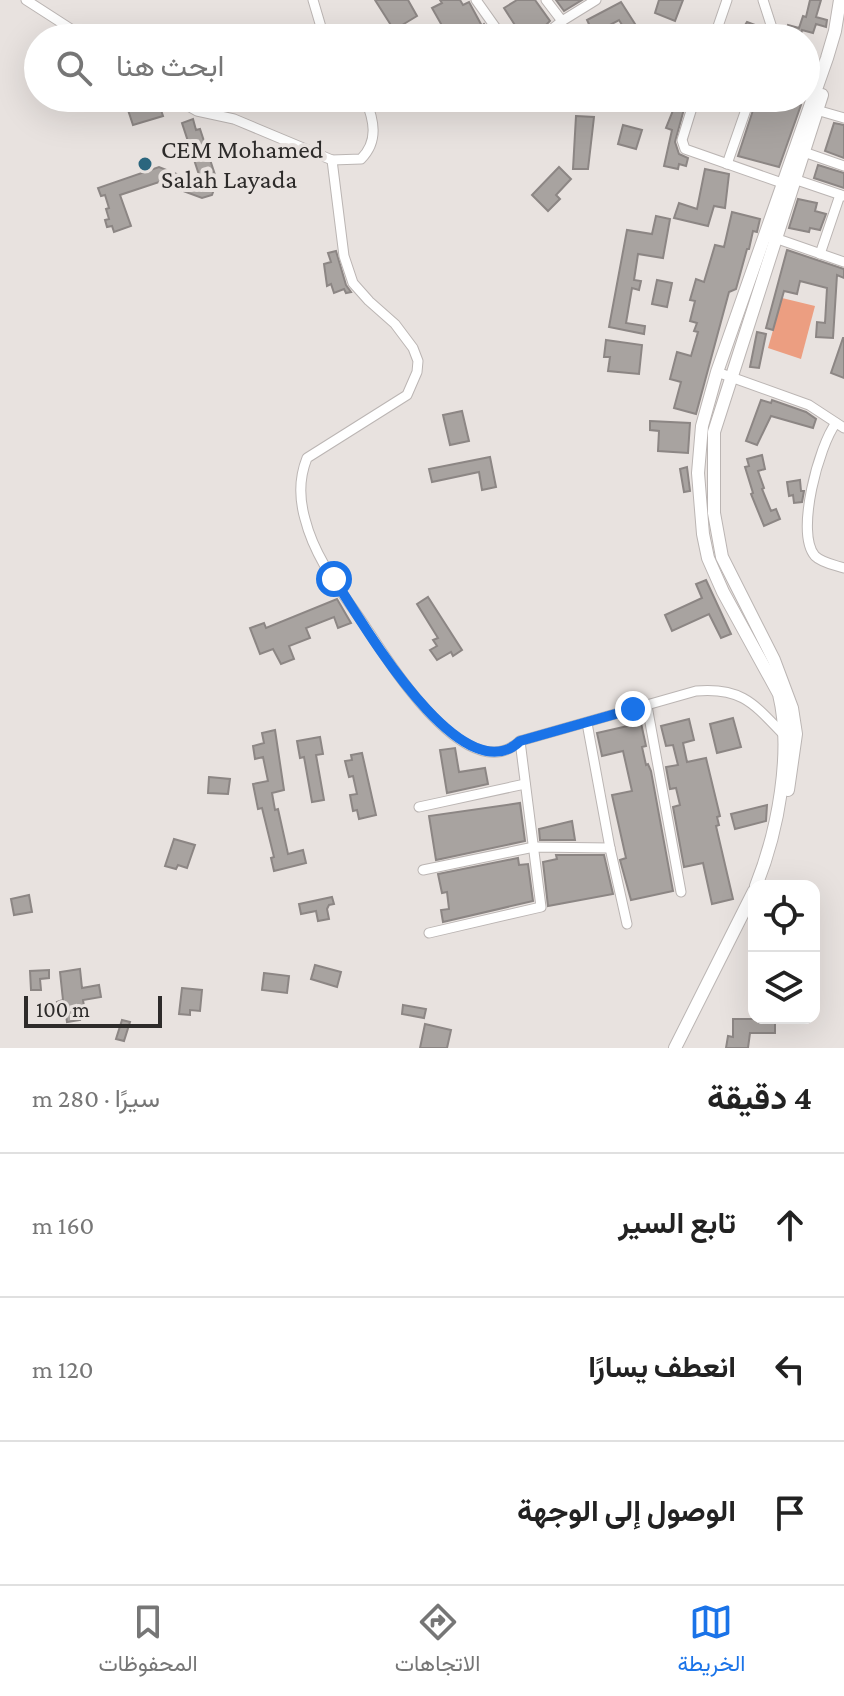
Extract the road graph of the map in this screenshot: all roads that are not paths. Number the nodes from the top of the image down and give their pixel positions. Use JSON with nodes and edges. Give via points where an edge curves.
{"nodes":[{"id":1,"x":26,"y":0,"type":"edge"},
{"id":2,"x":313,"y":0,"type":"edge"},
{"id":3,"x":476,"y":0,"type":"edge"},
{"id":4,"x":546,"y":0,"type":"edge"},
{"id":5,"x":596,"y":0,"type":"edge"},
{"id":6,"x":727,"y":0,"type":"edge"},
{"id":7,"x":763,"y":0,"type":"edge"},
{"id":8,"x":840,"y":0,"type":"edge"},
{"id":9,"x":844,"y":16,"type":"edge"},
{"id":10,"x":562,"y":21,"type":"junction"},
{"id":11,"x":63,"y":24,"type":"edge"},
{"id":12,"x":320,"y":24,"type":"edge"},
{"id":13,"x":493,"y":24,"type":"edge"},
{"id":14,"x":558,"y":24,"type":"edge"},
{"id":15,"x":719,"y":24,"type":"edge"},
{"id":16,"x":771,"y":24,"type":"edge"},
{"id":17,"x":820,"y":87,"type":"edge"},
{"id":18,"x":820,"y":90,"type":"edge"},
{"id":19,"x":820,"y":111,"type":"edge"},
{"id":20,"x":202,"y":112,"type":"edge"},
{"id":21,"x":370,"y":112,"type":"edge"},
{"id":22,"x":691,"y":112,"type":"edge"},
{"id":23,"x":745,"y":112,"type":"edge"},
{"id":24,"x":813,"y":112,"type":"edge"},
{"id":25,"x":844,"y":118,"type":"edge"},
{"id":26,"x":801,"y":152,"type":"junction"},
{"id":27,"x":332,"y":160,"type":"junction"},
{"id":28,"x":727,"y":164,"type":"junction"},
{"id":29,"x":844,"y":166,"type":"edge"},
{"id":30,"x":788,"y":180,"type":"junction"},
{"id":31,"x":842,"y":196,"type":"edge"},
{"id":32,"x":770,"y":237,"type":"junction"},
{"id":33,"x":820,"y":254,"type":"junction"},
{"id":34,"x":844,"y":262,"type":"edge"},
{"id":35,"x":717,"y":372,"type":"junction"},
{"id":36,"x":732,"y":378,"type":"junction"},
{"id":37,"x":840,"y":426,"type":"edge"},
{"id":38,"x":844,"y":568,"type":"edge"},
{"id":39,"x":647,"y":706,"type":"junction"},
{"id":40,"x":587,"y":723,"type":"junction"},
{"id":41,"x":784,"y":735,"type":"junction"},
{"id":42,"x":520,"y":741,"type":"junction"},
{"id":43,"x":525,"y":784,"type":"junction"},
{"id":44,"x":419,"y":807,"type":"dead end"},
{"id":45,"x":534,"y":847,"type":"junction"},
{"id":46,"x":610,"y":848,"type":"junction"},
{"id":47,"x":423,"y":870,"type":"dead end"},
{"id":48,"x":758,"y":880,"type":"edge"},
{"id":49,"x":764,"y":880,"type":"edge"},
{"id":50,"x":681,"y":892,"type":"dead end"},
{"id":51,"x":748,"y":902,"type":"edge"},
{"id":52,"x":748,"y":918,"type":"edge"},
{"id":53,"x":627,"y":924,"type":"dead end"},
{"id":54,"x":429,"y":933,"type":"dead end"},
{"id":55,"x":675,"y":1048,"type":"edge"},
{"id":56,"x":681,"y":1048,"type":"edge"}],
"edges":[{"from":1,"to":11,"type":"street"},
{"from":2,"to":12,"type":"street"},
{"from":3,"to":13,"type":"street"},
{"from":4,"to":10,"type":"street"},
{"from":5,"to":10,"type":"street"},
{"from":6,"to":15,"type":"street"},
{"from":7,"to":16,"type":"street"},
{"from":8,"to":17,"type":"main road"},
{"from":9,"to":18,"type":"main road"},
{"from":10,"to":14,"type":"street"},
{"from":19,"to":25,"type":"street"},
{"from":20,"to":27,"type":"street","via":[[234,119]]},
{"from":21,"to":27,"type":"street","via":[[370,149],[361,159]]},
{"from":22,"to":28,"type":"street","via":[[682,140],[685,149]]},
{"from":23,"to":28,"type":"street"},
{"from":24,"to":26,"type":"main road"},
{"from":26,"to":29,"type":"street"},
{"from":26,"to":30,"type":"main road"},
{"from":27,"to":42,"type":"street","via":[[344,256],[353,283],[395,324],[418,361],[407,395],[307,458],[301,482],[305,519],[320,558],[435,720],[458,739],[494,753],[509,752]]},
{"from":28,"to":30,"type":"street"},
{"from":30,"to":31,"type":"street"},
{"from":30,"to":32,"type":"main road"},
{"from":31,"to":33,"type":"street"},
{"from":32,"to":33,"type":"street"},
{"from":32,"to":35,"type":"main road"},
{"from":32,"to":36,"type":"main road"},
{"from":33,"to":34,"type":"street"},
{"from":35,"to":36,"type":"street"},
{"from":35,"to":41,"type":"main road","via":[[702,426],[698,473],[703,534],[723,592],[779,694]]},
{"from":36,"to":37,"type":"street","via":[[809,405]]},
{"from":36,"to":49,"type":"main road","via":[[714,432],[717,533],[722,557],[787,688],[796,734],[780,837]]},
{"from":37,"to":38,"type":"street","via":[[822,447],[808,515],[815,556]]},
{"from":39,"to":40,"type":"street"},
{"from":39,"to":41,"type":"street","via":[[696,691],[738,693]]},
{"from":39,"to":50,"type":"street"},
{"from":40,"to":42,"type":"street"},
{"from":40,"to":46,"type":"street"},
{"from":41,"to":48,"type":"main road","via":[[774,835]]},
{"from":42,"to":43,"type":"street"},
{"from":43,"to":44,"type":"street"},
{"from":43,"to":45,"type":"street"},
{"from":45,"to":46,"type":"street"},
{"from":45,"to":47,"type":"street"},
{"from":45,"to":54,"type":"street","via":[[541,907]]},
{"from":46,"to":53,"type":"street"},
{"from":51,"to":55,"type":"main road"},
{"from":52,"to":56,"type":"main road"}]}
